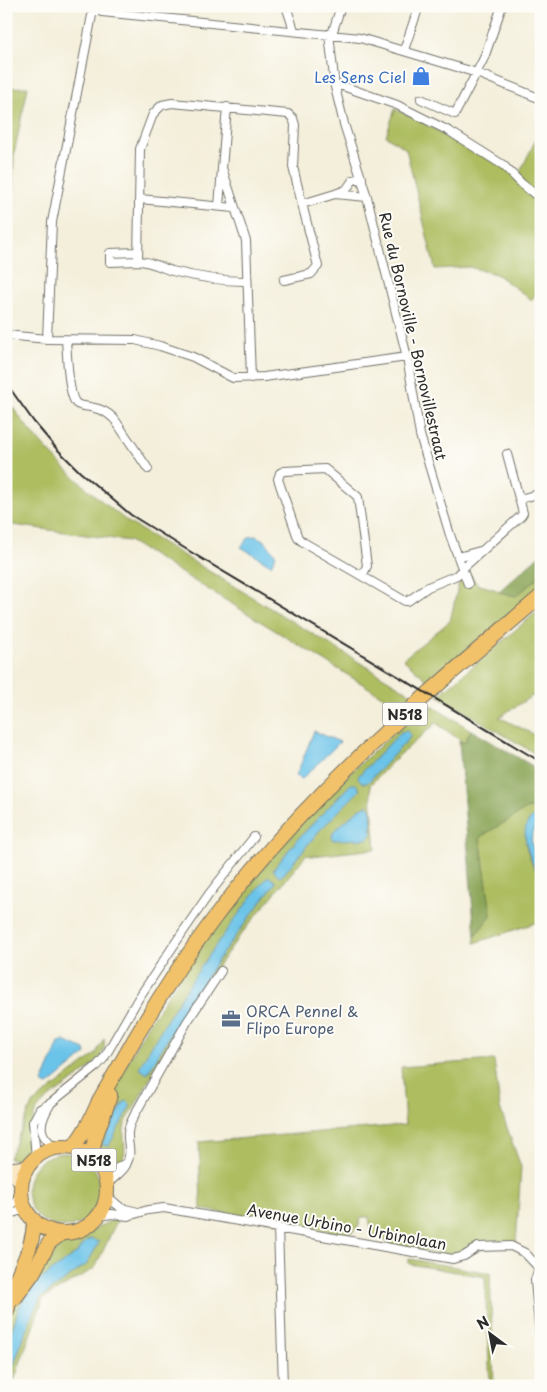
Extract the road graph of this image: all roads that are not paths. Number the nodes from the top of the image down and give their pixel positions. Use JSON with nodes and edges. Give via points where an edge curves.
{"nodes":[{"id":1,"x":286,"y":6,"type":"edge"},
{"id":2,"x":341,"y":6,"type":"edge"},
{"id":3,"x":419,"y":6,"type":"edge"},
{"id":4,"x":502,"y":6,"type":"edge"},
{"id":5,"x":90,"y":8,"type":"edge"},
{"id":6,"x":294,"y":30,"type":"junction"},
{"id":7,"x":330,"y":34,"type":"junction"},
{"id":8,"x":404,"y":50,"type":"junction"},
{"id":9,"x":477,"y":73,"type":"junction"},
{"id":10,"x":334,"y":83,"type":"junction"},
{"id":11,"x":421,"y":99,"type":"dead end"},
{"id":12,"x":541,"y":99,"type":"edge"},
{"id":13,"x":226,"y":108,"type":"junction"},
{"id":14,"x":222,"y":168,"type":"junction"},
{"id":15,"x":362,"y":178,"type":"junction"},
{"id":16,"x":336,"y":194,"type":"junction"},
{"id":17,"x":367,"y":197,"type":"junction"},
{"id":18,"x":140,"y":199,"type":"junction"},
{"id":19,"x":541,"y":199,"type":"edge"},
{"id":20,"x":302,"y":204,"type":"junction"},
{"id":21,"x":219,"y":206,"type":"junction"},
{"id":22,"x":234,"y":208,"type":"junction"},
{"id":23,"x":138,"y":252,"type":"junction"},
{"id":24,"x":138,"y":261,"type":"junction"},
{"id":25,"x":284,"y":280,"type":"dead end"},
{"id":26,"x":246,"y":281,"type":"junction"},
{"id":27,"x":6,"y":335,"type":"edge"},
{"id":28,"x":47,"y":339,"type":"junction"},
{"id":29,"x":66,"y":340,"type":"junction"},
{"id":30,"x":407,"y":357,"type":"junction"},
{"id":31,"x":251,"y":378,"type":"junction"},
{"id":32,"x":507,"y":454,"type":"dead end"},
{"id":33,"x":148,"y":468,"type":"dead end"},
{"id":34,"x":541,"y":492,"type":"edge"},
{"id":35,"x":520,"y":499,"type":"junction"},
{"id":36,"x":482,"y":550,"type":"junction"},
{"id":37,"x":458,"y":557,"type":"junction"},
{"id":38,"x":463,"y":568,"type":"junction"},
{"id":39,"x":362,"y":576,"type":"junction"},
{"id":40,"x":468,"y":584,"type":"dead end"},
{"id":41,"x":541,"y":596,"type":"edge"},
{"id":42,"x":254,"y":837,"type":"dead end"},
{"id":43,"x":221,"y":971,"type":"dead end"},
{"id":44,"x":114,"y":1075,"type":"junction"},
{"id":45,"x":51,"y":1103,"type":"junction"},
{"id":46,"x":57,"y":1148,"type":"junction"},
{"id":47,"x":72,"y":1148,"type":"junction"},
{"id":48,"x":33,"y":1161,"type":"junction"},
{"id":49,"x":128,"y":1162,"type":"junction"},
{"id":50,"x":97,"y":1164,"type":"junction"},
{"id":51,"x":6,"y":1168,"type":"edge"},
{"id":52,"x":22,"y":1190,"type":"junction"},
{"id":53,"x":107,"y":1191,"type":"junction"},
{"id":54,"x":140,"y":1212,"type":"junction"},
{"id":55,"x":6,"y":1213,"type":"edge"},
{"id":56,"x":30,"y":1216,"type":"junction"},
{"id":57,"x":98,"y":1216,"type":"junction"},
{"id":58,"x":278,"y":1227,"type":"junction"},
{"id":59,"x":62,"y":1233,"type":"junction"},
{"id":60,"x":540,"y":1269,"type":"edge"},
{"id":61,"x":8,"y":1310,"type":"edge"},
{"id":62,"x":541,"y":1349,"type":"edge"},
{"id":63,"x":283,"y":1386,"type":"edge"}],
"edges":[{"from":1,"to":6,"type":"street"},
{"from":2,"to":7,"type":"street"},
{"from":3,"to":8,"type":"street"},
{"from":4,"to":9,"type":"street"},
{"from":5,"to":6,"type":"street","via":[[112,13]]},
{"from":5,"to":28,"type":"street","via":[[52,222]]},
{"from":6,"to":7,"type":"street"},
{"from":7,"to":8,"type":"street"},
{"from":7,"to":10,"type":"street","name":"Rue du Bornoville - Bornovillestraat"},
{"from":8,"to":9,"type":"street"},
{"from":9,"to":11,"type":"street","via":[[455,114]]},
{"from":9,"to":12,"type":"street"},
{"from":10,"to":15,"type":"street","name":"Rue du Bornoville - Bornovillestraat"},
{"from":10,"to":19,"type":"street","via":[[396,104],[448,131],[503,165]]},
{"from":13,"to":14,"type":"street"},
{"from":13,"to":18,"type":"street","via":[[172,103],[158,108],[140,149]]},
{"from":13,"to":20,"type":"street","via":[[291,117],[295,125],[293,167]]},
{"from":14,"to":21,"type":"street"},
{"from":14,"to":22,"type":"street"},
{"from":15,"to":16,"type":"street","via":[[353,180],[346,190]]},
{"from":15,"to":17,"type":"street","name":"Rue du Bornoville - Bornovillestraat"},
{"from":16,"to":17,"type":"street"},
{"from":16,"to":20,"type":"street"},
{"from":17,"to":30,"type":"street","name":"Rue du Bornoville - Bornovillestraat"},
{"from":18,"to":21,"type":"street"},
{"from":18,"to":23,"type":"street"},
{"from":20,"to":25,"type":"street","via":[[318,266],[310,274]]},
{"from":21,"to":22,"type":"street"},
{"from":22,"to":26,"type":"street","via":[[246,241]]},
{"from":23,"to":24,"type":"street"},
{"from":23,"to":24,"type":"street","via":[[110,252],[110,262]]},
{"from":24,"to":26,"type":"street","via":[[225,281]]},
{"from":26,"to":31,"type":"street"},
{"from":27,"to":28,"type":"street"},
{"from":28,"to":29,"type":"street"},
{"from":29,"to":31,"type":"street","via":[[135,340],[193,357],[234,378]]},
{"from":29,"to":33,"type":"street","via":[[74,401],[110,413]]},
{"from":30,"to":31,"type":"street"},
{"from":30,"to":37,"type":"street","name":"Rue du Bornoville - Bornovillestraat","via":[[420,435]]},
{"from":32,"to":35,"type":"street"},
{"from":34,"to":35,"type":"street"},
{"from":35,"to":36,"type":"street","via":[[521,516]]},
{"from":36,"to":37,"type":"street"},
{"from":36,"to":38,"type":"street"},
{"from":37,"to":38,"type":"street","name":"Rue du Bornoville - Bornovillestraat"},
{"from":38,"to":39,"type":"street","via":[[457,575],[428,587],[408,601]]},
{"from":38,"to":40,"type":"street","name":"Rue du Bornoville - Bornovillestraat"},
{"from":39,"to":39,"type":"street","via":[[367,566],[358,497],[325,469],[284,471],[280,474],[278,480],[298,538]]},
{"from":41,"to":44,"type":"highway","number":"N518","via":[[389,728],[277,840],[237,887],[188,954]]},
{"from":42,"to":45,"type":"street","via":[[176,942],[104,1058]]},
{"from":43,"to":49,"type":"street","via":[[187,1022],[129,1124]]},
{"from":44,"to":47,"type":"highway","number":"N518","via":[[81,1138]]},
{"from":44,"to":50,"type":"highway","number":"N518","via":[[93,1145]]},
{"from":45,"to":46,"type":"street","via":[[43,1119],[42,1132],[45,1139]]},
{"from":45,"to":48,"type":"street","via":[[40,1109],[33,1122]]},
{"from":46,"to":47,"type":"highway","number":"N518"},
{"from":46,"to":48,"type":"highway","number":"N518","via":[[46,1151]]},
{"from":47,"to":50,"type":"highway","number":"N518","via":[[82,1151]]},
{"from":48,"to":51,"type":"main road"},
{"from":48,"to":52,"type":"highway","via":[[24,1174]]},
{"from":49,"to":50,"type":"street","via":[[116,1169]]},
{"from":49,"to":53,"type":"street","via":[[111,1180]]},
{"from":50,"to":53,"type":"highway","number":"N518"},
{"from":51,"to":52,"type":"main road"},
{"from":52,"to":55,"type":"street"},
{"from":52,"to":56,"type":"highway"},
{"from":53,"to":54,"type":"street","name":"Avenue Urbino - Urbinolaan","via":[[120,1208]]},
{"from":53,"to":57,"type":"highway","via":[[104,1207]]},
{"from":54,"to":57,"type":"street","name":"Avenue Urbino - Urbinolaan","via":[[128,1216]]},
{"from":54,"to":58,"type":"street","name":"Avenue Urbino - Urbinolaan","via":[[164,1208]]},
{"from":55,"to":56,"type":"street","via":[[19,1211]]},
{"from":56,"to":59,"type":"highway","via":[[44,1228]]},
{"from":56,"to":61,"type":"highway","via":[[34,1236]]},
{"from":57,"to":59,"type":"highway","via":[[80,1230]]},
{"from":58,"to":60,"type":"street","name":"Avenue Urbino - Urbinolaan","via":[[453,1259],[478,1247],[511,1246],[525,1253]]},
{"from":58,"to":63,"type":"street"},
{"from":59,"to":61,"type":"highway","via":[[49,1242]]},
{"from":60,"to":62,"type":"street","via":[[536,1280]]}]}
